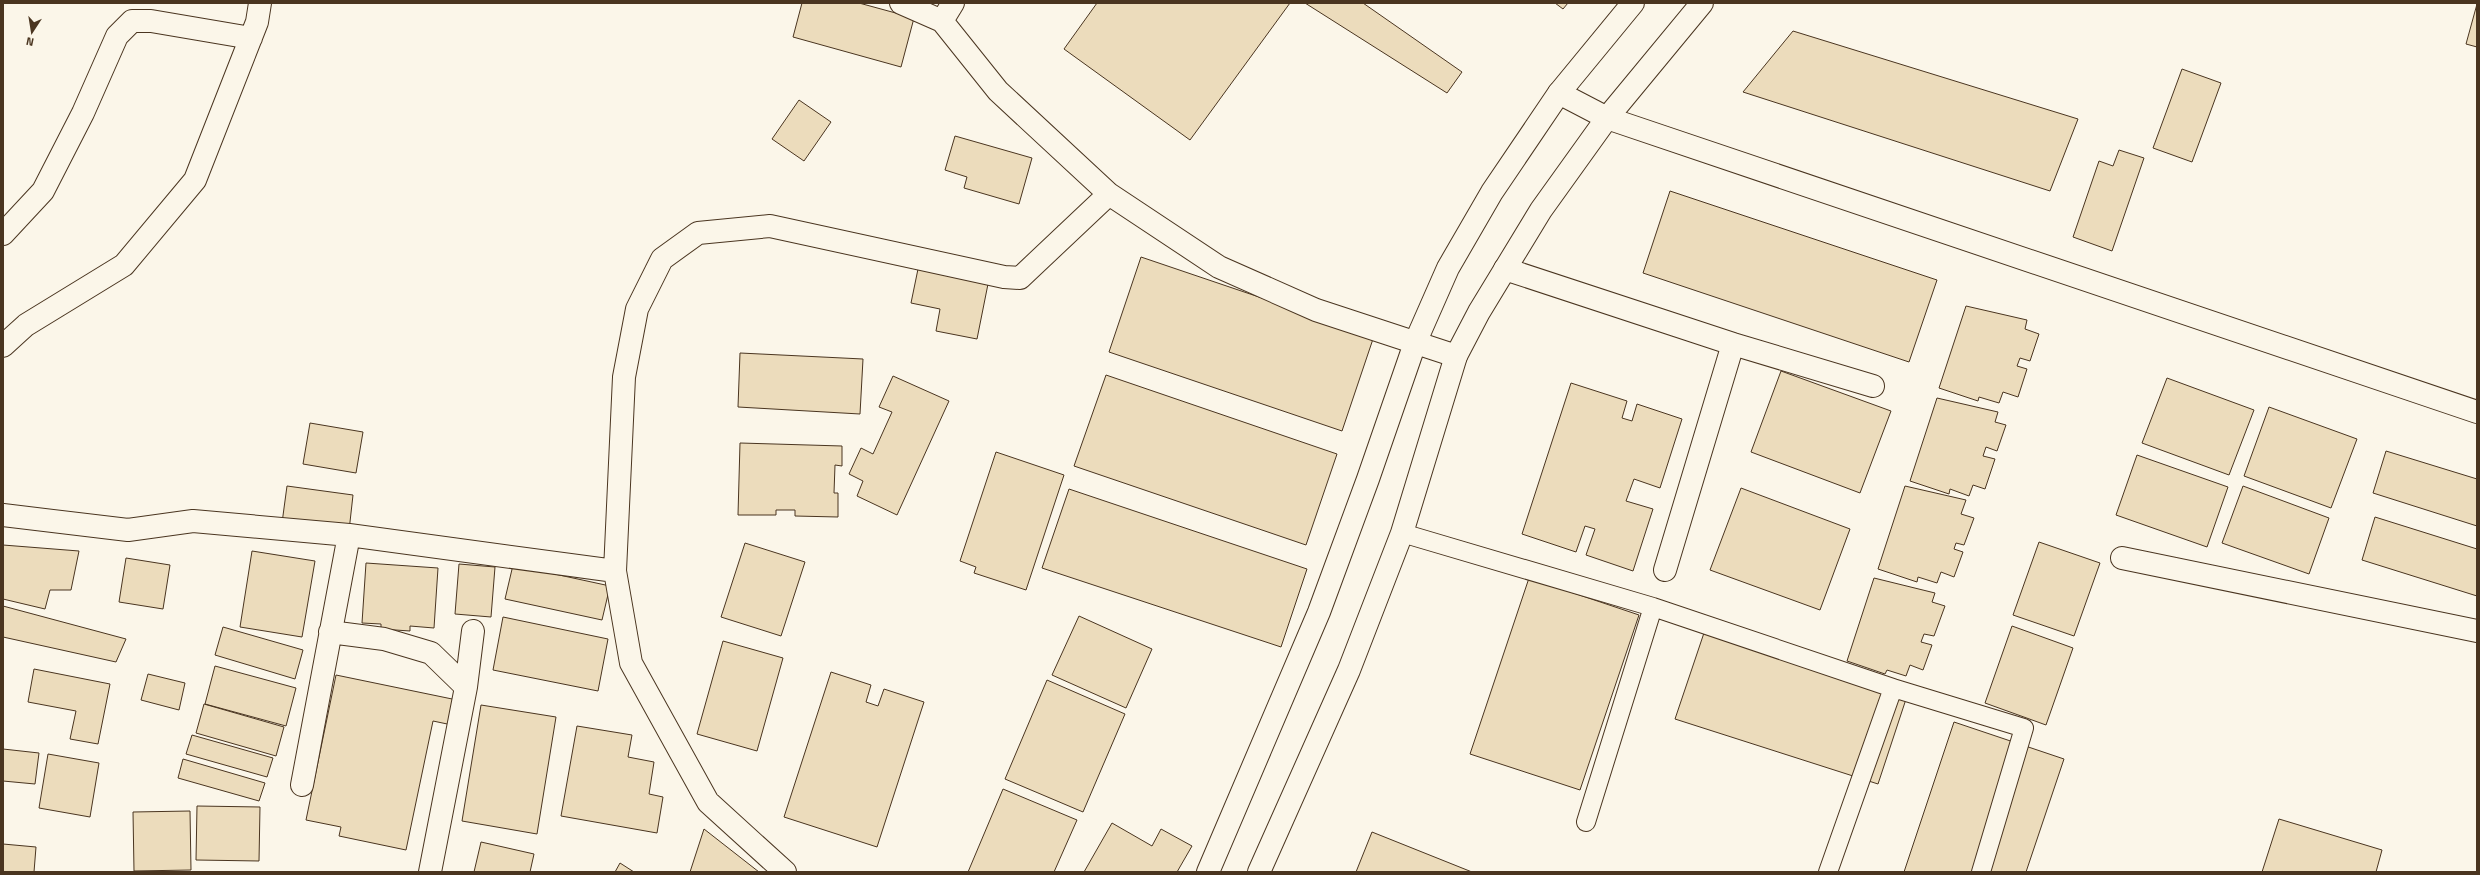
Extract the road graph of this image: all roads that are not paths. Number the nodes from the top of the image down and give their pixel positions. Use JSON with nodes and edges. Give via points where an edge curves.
{"nodes":[{"id":1,"x":260,"y":3,"type":"edge"},
{"id":2,"x":901,"y":3,"type":"edge"},
{"id":3,"x":1633,"y":3,"type":"edge"},
{"id":4,"x":1702,"y":3,"type":"edge"},
{"id":5,"x":948,"y":12,"type":"edge"},
{"id":6,"x":251,"y":38,"type":"junction"},
{"id":7,"x":1559,"y":93,"type":"junction"},
{"id":8,"x":1607,"y":118,"type":"junction"},
{"id":9,"x":1109,"y":194,"type":"junction"},
{"id":10,"x":3,"y":234,"type":"edge"},
{"id":11,"x":1505,"y":269,"type":"junction"},
{"id":12,"x":1415,"y":343,"type":"junction"},
{"id":13,"x":1732,"y":344,"type":"junction"},
{"id":14,"x":3,"y":346,"type":"edge"},
{"id":15,"x":1456,"y":356,"type":"junction"},
{"id":16,"x":1873,"y":386,"type":"dead end"},
{"id":17,"x":2477,"y":412,"type":"edge"},
{"id":18,"x":3,"y":516,"type":"edge"},
{"id":19,"x":1402,"y":533,"type":"junction"},
{"id":20,"x":349,"y":535,"type":"junction"},
{"id":21,"x":2122,"y":558,"type":"dead end"},
{"id":22,"x":1665,"y":570,"type":"dead end"},
{"id":23,"x":615,"y":571,"type":"junction"},
{"id":24,"x":1653,"y":607,"type":"junction"},
{"id":25,"x":473,"y":631,"type":"dead end"},
{"id":26,"x":2477,"y":631,"type":"edge"},
{"id":27,"x":330,"y":632,"type":"junction"},
{"id":28,"x":466,"y":687,"type":"junction"},
{"id":29,"x":1893,"y":688,"type":"junction"},
{"id":30,"x":302,"y":785,"type":"dead end"},
{"id":31,"x":1586,"y":822,"type":"dead end"},
{"id":32,"x":430,"y":872,"type":"edge"},
{"id":33,"x":785,"y":872,"type":"edge"},
{"id":34,"x":1208,"y":872,"type":"edge"},
{"id":35,"x":1259,"y":872,"type":"edge"},
{"id":36,"x":1828,"y":872,"type":"edge"},
{"id":37,"x":1981,"y":872,"type":"edge"}],
"edges":[{"from":1,"to":6,"type":"street"},
{"from":2,"to":5,"type":"street"},
{"from":3,"to":7,"type":"street"},
{"from":4,"to":8,"type":"street"},
{"from":5,"to":9,"type":"street","via":[[998,91]]},
{"from":6,"to":10,"type":"street","via":[[152,21],[132,21],[117,36],[83,112],[43,191]]},
{"from":6,"to":14,"type":"street","via":[[195,180],[124,265],[26,325]]},
{"from":7,"to":8,"type":"street"},
{"from":7,"to":12,"type":"street","via":[[1492,192],[1448,268]]},
{"from":8,"to":11,"type":"street","via":[[1541,210]]},
{"from":8,"to":17,"type":"street"},
{"from":9,"to":12,"type":"street","via":[[1219,267],[1316,310]]},
{"from":9,"to":23,"type":"street","via":[[1020,278],[1004,277],[770,226],[698,233],[662,260],[637,309],[624,377]]},
{"from":11,"to":13,"type":"street"},
{"from":11,"to":15,"type":"street"},
{"from":12,"to":15,"type":"street"},
{"from":12,"to":34,"type":"street","via":[[1318,612]]},
{"from":13,"to":16,"type":"street"},
{"from":13,"to":22,"type":"street"},
{"from":15,"to":19,"type":"street"},
{"from":18,"to":20,"type":"street","via":[[128,530],[193,521]]},
{"from":19,"to":24,"type":"lane"},
{"from":19,"to":35,"type":"street","via":[[1349,670]]},
{"from":20,"to":23,"type":"street"},
{"from":20,"to":27,"type":"street"},
{"from":21,"to":26,"type":"street"},
{"from":23,"to":33,"type":"street","via":[[631,663],[708,802]]},
{"from":24,"to":29,"type":"lane"},
{"from":24,"to":31,"type":"lane"},
{"from":25,"to":28,"type":"street"},
{"from":27,"to":28,"type":"street","via":[[384,639],[431,653]]},
{"from":27,"to":30,"type":"street"},
{"from":28,"to":32,"type":"street"},
{"from":29,"to":36,"type":"lane"},
{"from":29,"to":37,"type":"lane","via":[[2024,728]]}]}
